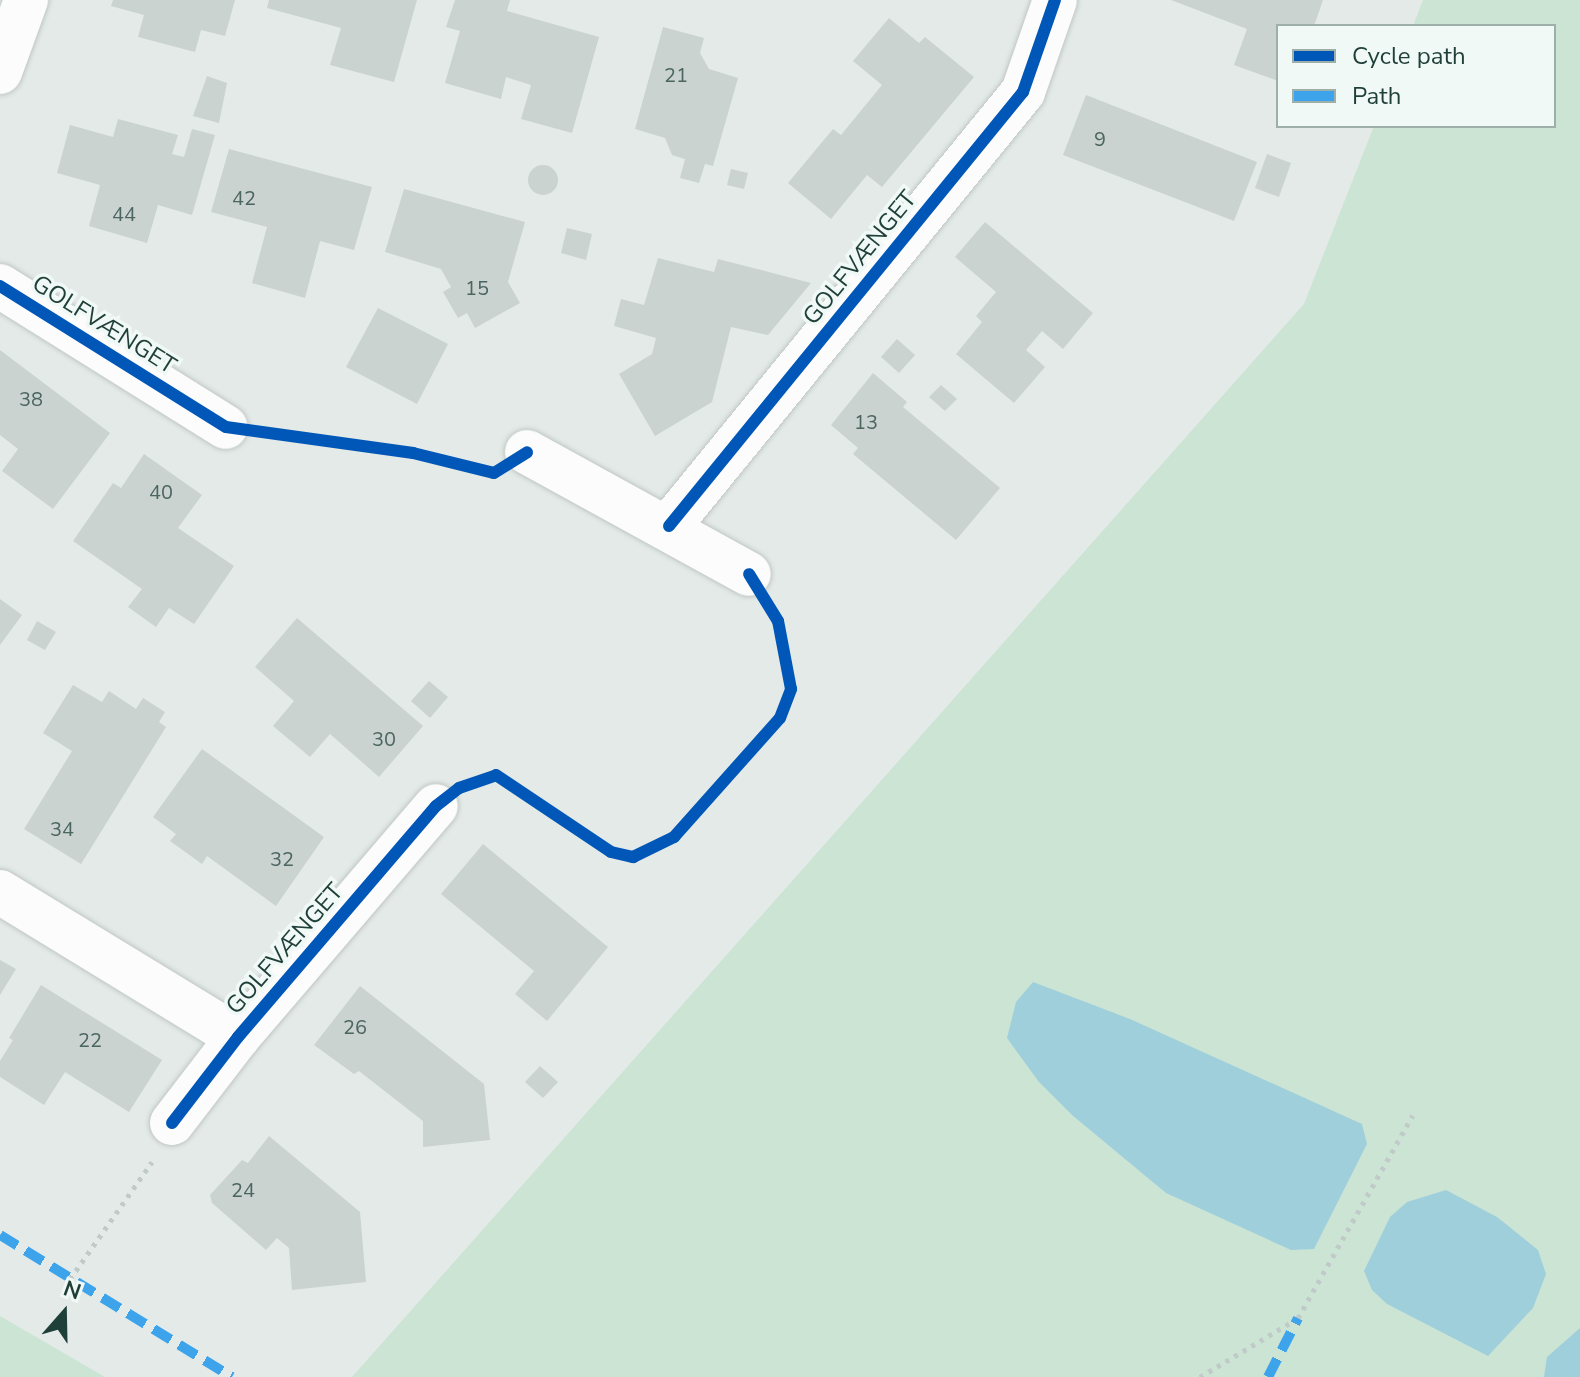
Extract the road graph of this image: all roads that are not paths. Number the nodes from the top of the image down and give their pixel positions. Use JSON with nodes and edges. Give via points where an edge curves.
{"nodes":[{"id":1,"x":26,"y":0,"type":"edge"},
{"id":2,"x":1054,"y":0,"type":"edge"},
{"id":3,"x":0,"y":72,"type":"edge"},
{"id":4,"x":0,"y":286,"type":"edge"},
{"id":5,"x":226,"y":427,"type":"dead end"},
{"id":6,"x":527,"y":452,"type":"dead end"},
{"id":7,"x":669,"y":526,"type":"junction"},
{"id":8,"x":749,"y":574,"type":"dead end"},
{"id":9,"x":436,"y":806,"type":"dead end"},
{"id":10,"x":0,"y":892,"type":"edge"},
{"id":11,"x":238,"y":1037,"type":"junction"},
{"id":12,"x":172,"y":1123,"type":"road end"}],
"edges":[{"from":1,"to":3,"type":"street"},
{"from":2,"to":7,"type":"street","name":"GOLFVÆNGET","via":[[1023,92]]},
{"from":4,"to":5,"type":"street","name":"GOLFVÆNGET"},
{"from":6,"to":7,"type":"street"},
{"from":7,"to":8,"type":"street"},
{"from":9,"to":11,"type":"street","name":"GOLFVÆNGET"},
{"from":10,"to":11,"type":"street","name":"GOLFVÆNGET"},
{"from":11,"to":12,"type":"street","name":"GOLFVÆNGET"}]}
